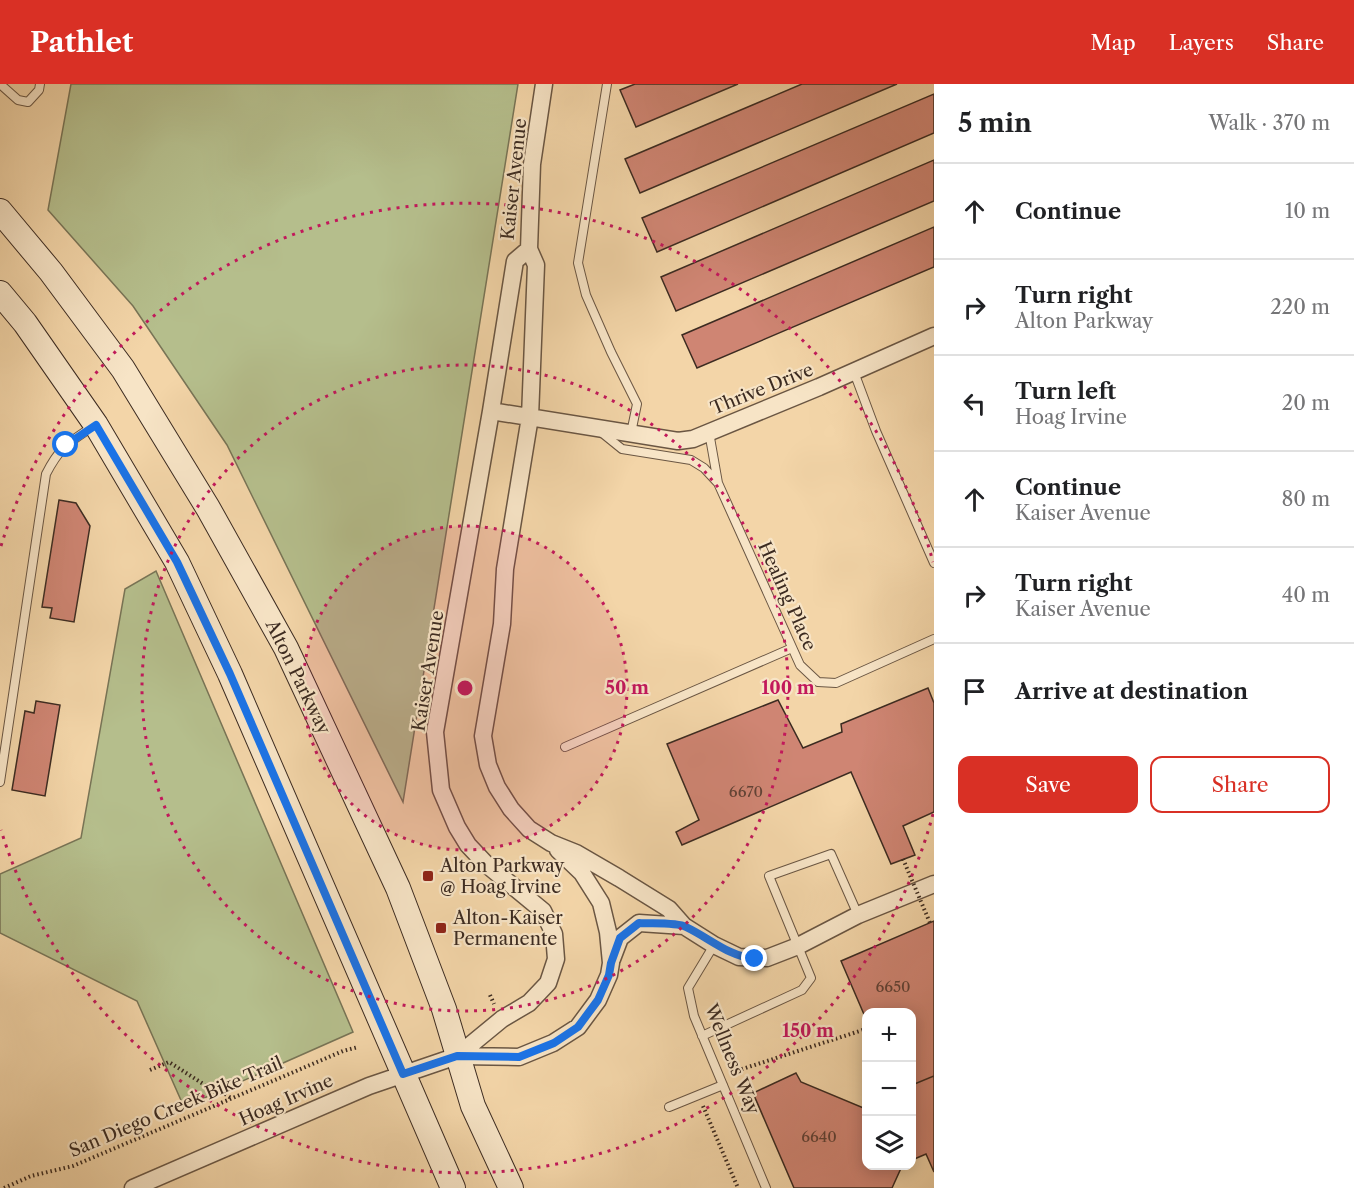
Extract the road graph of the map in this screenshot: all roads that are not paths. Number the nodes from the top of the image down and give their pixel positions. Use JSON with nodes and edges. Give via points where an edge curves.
{"nodes":[{"id":1,"x":0,"y":84,"type":"edge"},
{"id":2,"x":40,"y":84,"type":"edge"},
{"id":3,"x":544,"y":84,"type":"edge"},
{"id":4,"x":607,"y":84,"type":"edge"},
{"id":5,"x":0,"y":211,"type":"edge"},
{"id":6,"x":529,"y":249,"type":"junction"},
{"id":7,"x":0,"y":293,"type":"edge"},
{"id":8,"x":934,"y":336,"type":"edge"},
{"id":9,"x":854,"y":372,"type":"junction"},
{"id":10,"x":491,"y":411,"type":"junction"},
{"id":11,"x":530,"y":417,"type":"junction"},
{"id":12,"x":96,"y":425,"type":"junction"},
{"id":13,"x":596,"y":428,"type":"junction"},
{"id":14,"x":709,"y":432,"type":"junction"},
{"id":15,"x":632,"y":433,"type":"junction"},
{"id":16,"x":718,"y":483,"type":"junction"},
{"id":17,"x":934,"y":563,"type":"edge"},
{"id":18,"x":934,"y":639,"type":"edge"},
{"id":19,"x":792,"y":648,"type":"junction"},
{"id":20,"x":565,"y":747,"type":"dead end"},
{"id":21,"x":0,"y":782,"type":"edge"},
{"id":22,"x":551,"y":843,"type":"junction"},
{"id":23,"x":934,"y":884,"type":"edge"},
{"id":24,"x":858,"y":915,"type":"junction"},
{"id":25,"x":684,"y":926,"type":"junction"},
{"id":26,"x":714,"y":945,"type":"junction"},
{"id":27,"x":798,"y":946,"type":"junction"},
{"id":28,"x":611,"y":963,"type":"junction"},
{"id":29,"x":702,"y":1036,"type":"junction"},
{"id":30,"x":457,"y":1056,"type":"junction"},
{"id":31,"x":403,"y":1074,"type":"junction"},
{"id":32,"x":723,"y":1085,"type":"junction"},
{"id":33,"x":669,"y":1107,"type":"dead end"},
{"id":34,"x":133,"y":1188,"type":"edge"},
{"id":35,"x":453,"y":1188,"type":"edge"},
{"id":36,"x":510,"y":1188,"type":"edge"},
{"id":37,"x":766,"y":1188,"type":"edge"}],
"edges":[{"from":1,"to":2,"type":"lane","via":[[18,100],[28,102]]},
{"from":3,"to":6,"type":"street","name":"Kaiser Avenue","via":[[532,164]]},
{"from":4,"to":15,"type":"lane","via":[[578,263],[586,295],[637,404]]},
{"from":5,"to":30,"type":"main road","name":"Alton Parkway","via":[[123,369],[208,508],[286,648],[398,888],[444,1009]]},
{"from":6,"to":10,"type":"street","name":"Kaiser Avenue","via":[[515,261]]},
{"from":6,"to":11,"type":"street","via":[[536,265]]},
{"from":7,"to":12,"type":"main road"},
{"from":8,"to":9,"type":"street","name":"Thrive Drive"},
{"from":9,"to":14,"type":"street","name":"Thrive Drive"},
{"from":9,"to":17,"type":"lane"},
{"from":10,"to":11,"type":"street","name":"Thrive Drive"},
{"from":10,"to":30,"type":"street","name":"Kaiser Avenue","via":[[435,732],[441,790],[468,845],[543,911],[554,934],[556,959],[548,983],[529,1003],[502,1019]]},
{"from":11,"to":13,"type":"street","name":"Thrive Drive"},
{"from":11,"to":22,"type":"street","via":[[483,736],[497,787],[529,829]]},
{"from":12,"to":21,"type":"lane","via":[[57,453],[46,474]]},
{"from":12,"to":31,"type":"main road","via":[[177,562],[230,674]]},
{"from":13,"to":15,"type":"street","name":"Thrive Drive"},
{"from":13,"to":16,"type":"lane","name":"Thrive Drive","via":[[622,449],[691,460]]},
{"from":14,"to":15,"type":"street","name":"Thrive Drive","via":[[678,441]]},
{"from":14,"to":16,"type":"lane","name":"Healing Place"},
{"from":16,"to":19,"type":"lane","name":"Healing Place"},
{"from":18,"to":19,"type":"lane","name":"Healing Place","via":[[836,683],[818,682],[800,665]]},
{"from":19,"to":20,"type":"lane"},
{"from":22,"to":25,"type":"street","via":[[576,853],[649,896],[669,909]]},
{"from":22,"to":28,"type":"street","via":[[582,873],[600,903]]},
{"from":23,"to":24,"type":"street"},
{"from":24,"to":27,"type":"street"},
{"from":24,"to":27,"type":"lane","via":[[831,854],[769,876]]},
{"from":25,"to":26,"type":"street"},
{"from":25,"to":28,"type":"street","via":[[639,923],[620,938]]},
{"from":26,"to":27,"type":"street","via":[[755,959]]},
{"from":26,"to":29,"type":"lane","name":"Wellness Way","via":[[688,988]]},
{"from":27,"to":29,"type":"lane","via":[[811,978],[802,990]]},
{"from":28,"to":30,"type":"street","via":[[598,1000],[578,1027],[554,1043],[519,1057]]},
{"from":29,"to":32,"type":"lane","name":"Wellness Way"},
{"from":30,"to":31,"type":"street","name":"Hoag Irvine"},
{"from":30,"to":36,"type":"main road","name":"Alton Parkway","via":[[474,1110]]},
{"from":31,"to":34,"type":"street","name":"Hoag Irvine","via":[[362,1088]]},
{"from":31,"to":35,"type":"main road"},
{"from":32,"to":33,"type":"lane"},
{"from":32,"to":37,"type":"lane","name":"Wellness Way"}]}
